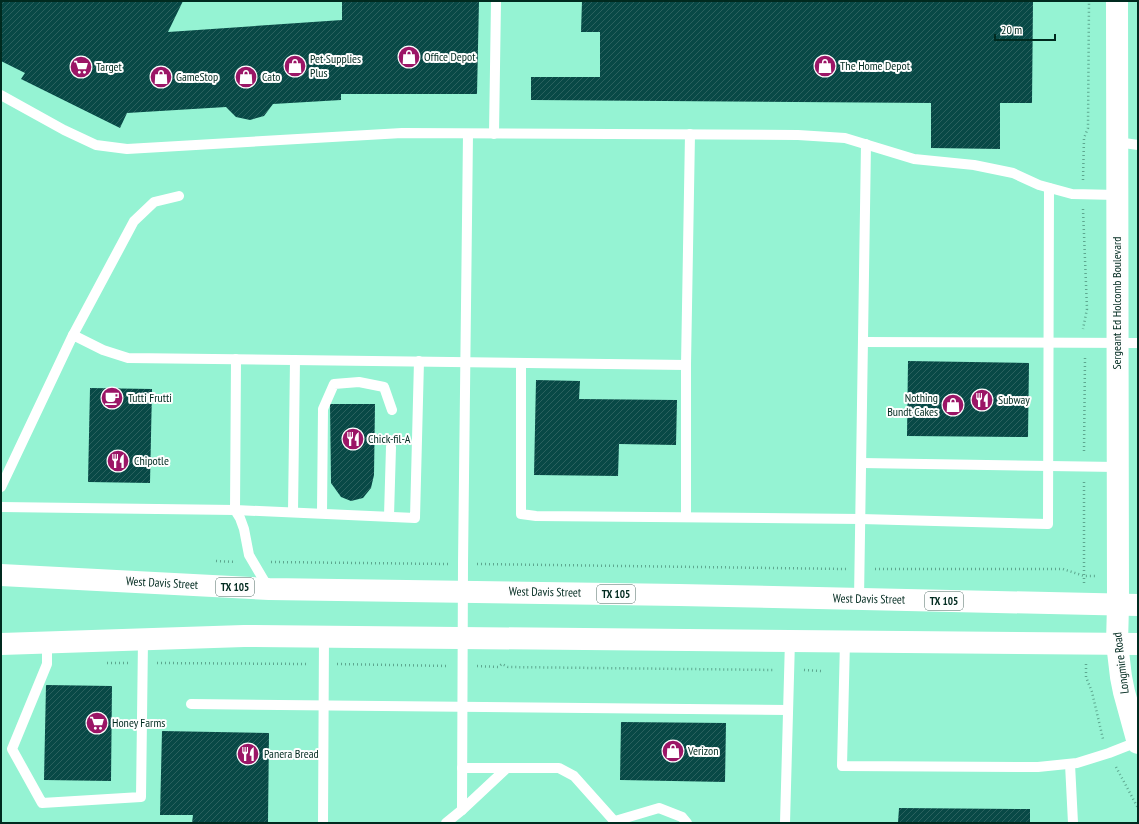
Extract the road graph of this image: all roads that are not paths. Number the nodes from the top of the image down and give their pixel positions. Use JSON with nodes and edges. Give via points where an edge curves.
{"nodes":[{"id":1,"x":496,"y":1,"type":"edge"},
{"id":2,"x":1117,"y":1,"type":"edge"},
{"id":3,"x":1,"y":94,"type":"edge"},
{"id":4,"x":468,"y":134,"type":"junction"},
{"id":5,"x":494,"y":134,"type":"junction"},
{"id":6,"x":690,"y":134,"type":"junction"},
{"id":7,"x":1117,"y":142,"type":"junction"},
{"id":8,"x":866,"y":144,"type":"junction"},
{"id":9,"x":1138,"y":145,"type":"edge"},
{"id":10,"x":1049,"y":188,"type":"junction"},
{"id":11,"x":1117,"y":195,"type":"junction"},
{"id":12,"x":179,"y":196,"type":"dead end"},
{"id":13,"x":73,"y":335,"type":"junction"},
{"id":14,"x":863,"y":342,"type":"junction"},
{"id":15,"x":1050,"y":343,"type":"junction"},
{"id":16,"x":1127,"y":344,"type":"edge"},
{"id":17,"x":236,"y":359,"type":"junction"},
{"id":18,"x":295,"y":360,"type":"junction"},
{"id":19,"x":419,"y":362,"type":"junction"},
{"id":20,"x":465,"y":362,"type":"junction"},
{"id":21,"x":521,"y":363,"type":"junction"},
{"id":22,"x":686,"y":365,"type":"junction"},
{"id":23,"x":392,"y":410,"type":"dead end"},
{"id":24,"x":391,"y":447,"type":"dead end"},
{"id":25,"x":862,"y":463,"type":"junction"},
{"id":26,"x":1048,"y":466,"type":"junction"},
{"id":27,"x":1117,"y":467,"type":"junction"},
{"id":28,"x":1,"y":487,"type":"edge"},
{"id":29,"x":1,"y":507,"type":"edge"},
{"id":30,"x":235,"y":510,"type":"junction"},
{"id":31,"x":294,"y":512,"type":"junction"},
{"id":32,"x":322,"y":513,"type":"junction"},
{"id":33,"x":390,"y":516,"type":"junction"},
{"id":34,"x":686,"y":517,"type":"junction"},
{"id":35,"x":861,"y":519,"type":"junction"},
{"id":36,"x":1,"y":575,"type":"edge"},
{"id":37,"x":269,"y":589,"type":"junction"},
{"id":38,"x":463,"y":592,"type":"junction"},
{"id":39,"x":859,"y":599,"type":"junction"},
{"id":40,"x":1128,"y":605,"type":"edge"},
{"id":41,"x":324,"y":636,"type":"junction"},
{"id":42,"x":462,"y":638,"type":"junction"},
{"id":43,"x":143,"y":640,"type":"junction"},
{"id":44,"x":790,"y":640,"type":"junction"},
{"id":45,"x":844,"y":641,"type":"junction"},
{"id":46,"x":1117,"y":643,"type":"junction"},
{"id":47,"x":1,"y":644,"type":"edge"},
{"id":48,"x":47,"y":644,"type":"junction"},
{"id":49,"x":1138,"y":644,"type":"edge"},
{"id":50,"x":191,"y":704,"type":"dead end"},
{"id":51,"x":324,"y":705,"type":"junction"},
{"id":52,"x":462,"y":706,"type":"junction"},
{"id":53,"x":788,"y":710,"type":"junction"},
{"id":54,"x":1138,"y":742,"type":"edge"},
{"id":55,"x":1070,"y":764,"type":"junction"},
{"id":56,"x":462,"y":768,"type":"junction"},
{"id":57,"x":506,"y":768,"type":"junction"},
{"id":58,"x":462,"y":810,"type":"junction"},
{"id":59,"x":616,"y":822,"type":"edge"},
{"id":60,"x":323,"y":823,"type":"edge"},
{"id":61,"x":446,"y":823,"type":"edge"},
{"id":62,"x":687,"y":823,"type":"edge"},
{"id":63,"x":786,"y":823,"type":"edge"},
{"id":64,"x":1073,"y":823,"type":"edge"}],
"edges":[{"from":1,"to":5,"type":"lane"},
{"from":2,"to":7,"type":"main road","name":"Sergeant Ed Holcomb Boulevard"},
{"from":3,"to":4,"type":"lane","via":[[96,145],[127,149],[395,134]]},
{"from":4,"to":5,"type":"lane"},
{"from":4,"to":20,"type":"lane"},
{"from":5,"to":6,"type":"lane"},
{"from":6,"to":8,"type":"lane","via":[[798,135],[845,138]]},
{"from":6,"to":22,"type":"lane"},
{"from":7,"to":9,"type":"lane"},
{"from":7,"to":11,"type":"main road","name":"Sergeant Ed Holcomb Boulevard"},
{"from":8,"to":10,"type":"lane","via":[[914,159],[974,165],[1012,173]]},
{"from":8,"to":14,"type":"lane"},
{"from":10,"to":11,"type":"lane","via":[[1072,194]]},
{"from":10,"to":15,"type":"lane"},
{"from":11,"to":16,"type":"main road","name":"Sergeant Ed Holcomb Boulevard"},
{"from":12,"to":13,"type":"lane","via":[[154,202],[134,221]]},
{"from":13,"to":17,"type":"lane","via":[[103,350],[128,358]]},
{"from":13,"to":28,"type":"lane"},
{"from":14,"to":15,"type":"lane"},
{"from":14,"to":25,"type":"lane"},
{"from":15,"to":16,"type":"lane"},
{"from":15,"to":26,"type":"lane"},
{"from":16,"to":27,"type":"main road","name":"Sergeant Ed Holcomb Boulevard"},
{"from":17,"to":18,"type":"lane"},
{"from":17,"to":30,"type":"lane"},
{"from":18,"to":19,"type":"lane"},
{"from":18,"to":31,"type":"lane"},
{"from":19,"to":20,"type":"lane"},
{"from":19,"to":33,"type":"lane","via":[[415,518]]},
{"from":20,"to":21,"type":"lane"},
{"from":20,"to":38,"type":"lane"},
{"from":21,"to":22,"type":"lane"},
{"from":21,"to":34,"type":"lane","via":[[521,514]]},
{"from":22,"to":34,"type":"lane"},
{"from":23,"to":32,"type":"lane","via":[[384,387],[359,382],[334,384],[322,409]]},
{"from":24,"to":33,"type":"lane"},
{"from":25,"to":26,"type":"lane"},
{"from":25,"to":35,"type":"lane"},
{"from":26,"to":27,"type":"lane"},
{"from":26,"to":35,"type":"lane","via":[[1048,524]]},
{"from":27,"to":40,"type":"main road","name":"Sergeant Ed Holcomb Boulevard","via":[[1117,576]]},
{"from":29,"to":30,"type":"lane"},
{"from":30,"to":31,"type":"lane"},
{"from":30,"to":37,"type":"lane","via":[[244,529],[252,562]]},
{"from":31,"to":32,"type":"lane"},
{"from":32,"to":33,"type":"lane"},
{"from":34,"to":35,"type":"lane"},
{"from":35,"to":39,"type":"lane"},
{"from":36,"to":37,"type":"main road","name":"West Davis Street","number":"TX 105"},
{"from":37,"to":38,"type":"main road","name":"West Davis Street","number":"TX 105"},
{"from":38,"to":39,"type":"main road","name":"West Davis Street","number":"TX 105"},
{"from":38,"to":42,"type":"lane"},
{"from":39,"to":40,"type":"main road","name":"West Davis Street","number":"TX 105"},
{"from":40,"to":46,"type":"main road","name":"Longmire Road"},
{"from":41,"to":42,"type":"main road"},
{"from":41,"to":43,"type":"main road"},
{"from":41,"to":51,"type":"lane"},
{"from":42,"to":44,"type":"main road"},
{"from":42,"to":52,"type":"lane"},
{"from":43,"to":48,"type":"main road"},
{"from":43,"to":48,"type":"lane","via":[[141,797],[42,803],[12,749],[47,664]]},
{"from":44,"to":45,"type":"main road"},
{"from":44,"to":53,"type":"lane"},
{"from":45,"to":46,"type":"main road"},
{"from":45,"to":55,"type":"lane","via":[[842,766],[1038,767]]},
{"from":46,"to":49,"type":"main road"},
{"from":46,"to":54,"type":"main road","name":"Longmire Road","via":[[1124,692]]},
{"from":47,"to":48,"type":"main road"},
{"from":50,"to":51,"type":"lane"},
{"from":51,"to":52,"type":"lane"},
{"from":51,"to":60,"type":"lane"},
{"from":52,"to":53,"type":"lane"},
{"from":52,"to":56,"type":"lane"},
{"from":53,"to":63,"type":"lane"},
{"from":54,"to":55,"type":"lane"},
{"from":55,"to":64,"type":"lane"},
{"from":56,"to":57,"type":"lane"},
{"from":56,"to":58,"type":"lane"},
{"from":57,"to":58,"type":"lane"},
{"from":57,"to":59,"type":"lane","via":[[558,768],[574,776]]},
{"from":58,"to":61,"type":"lane"},
{"from":59,"to":62,"type":"lane","via":[[659,808],[682,817]]}]}
